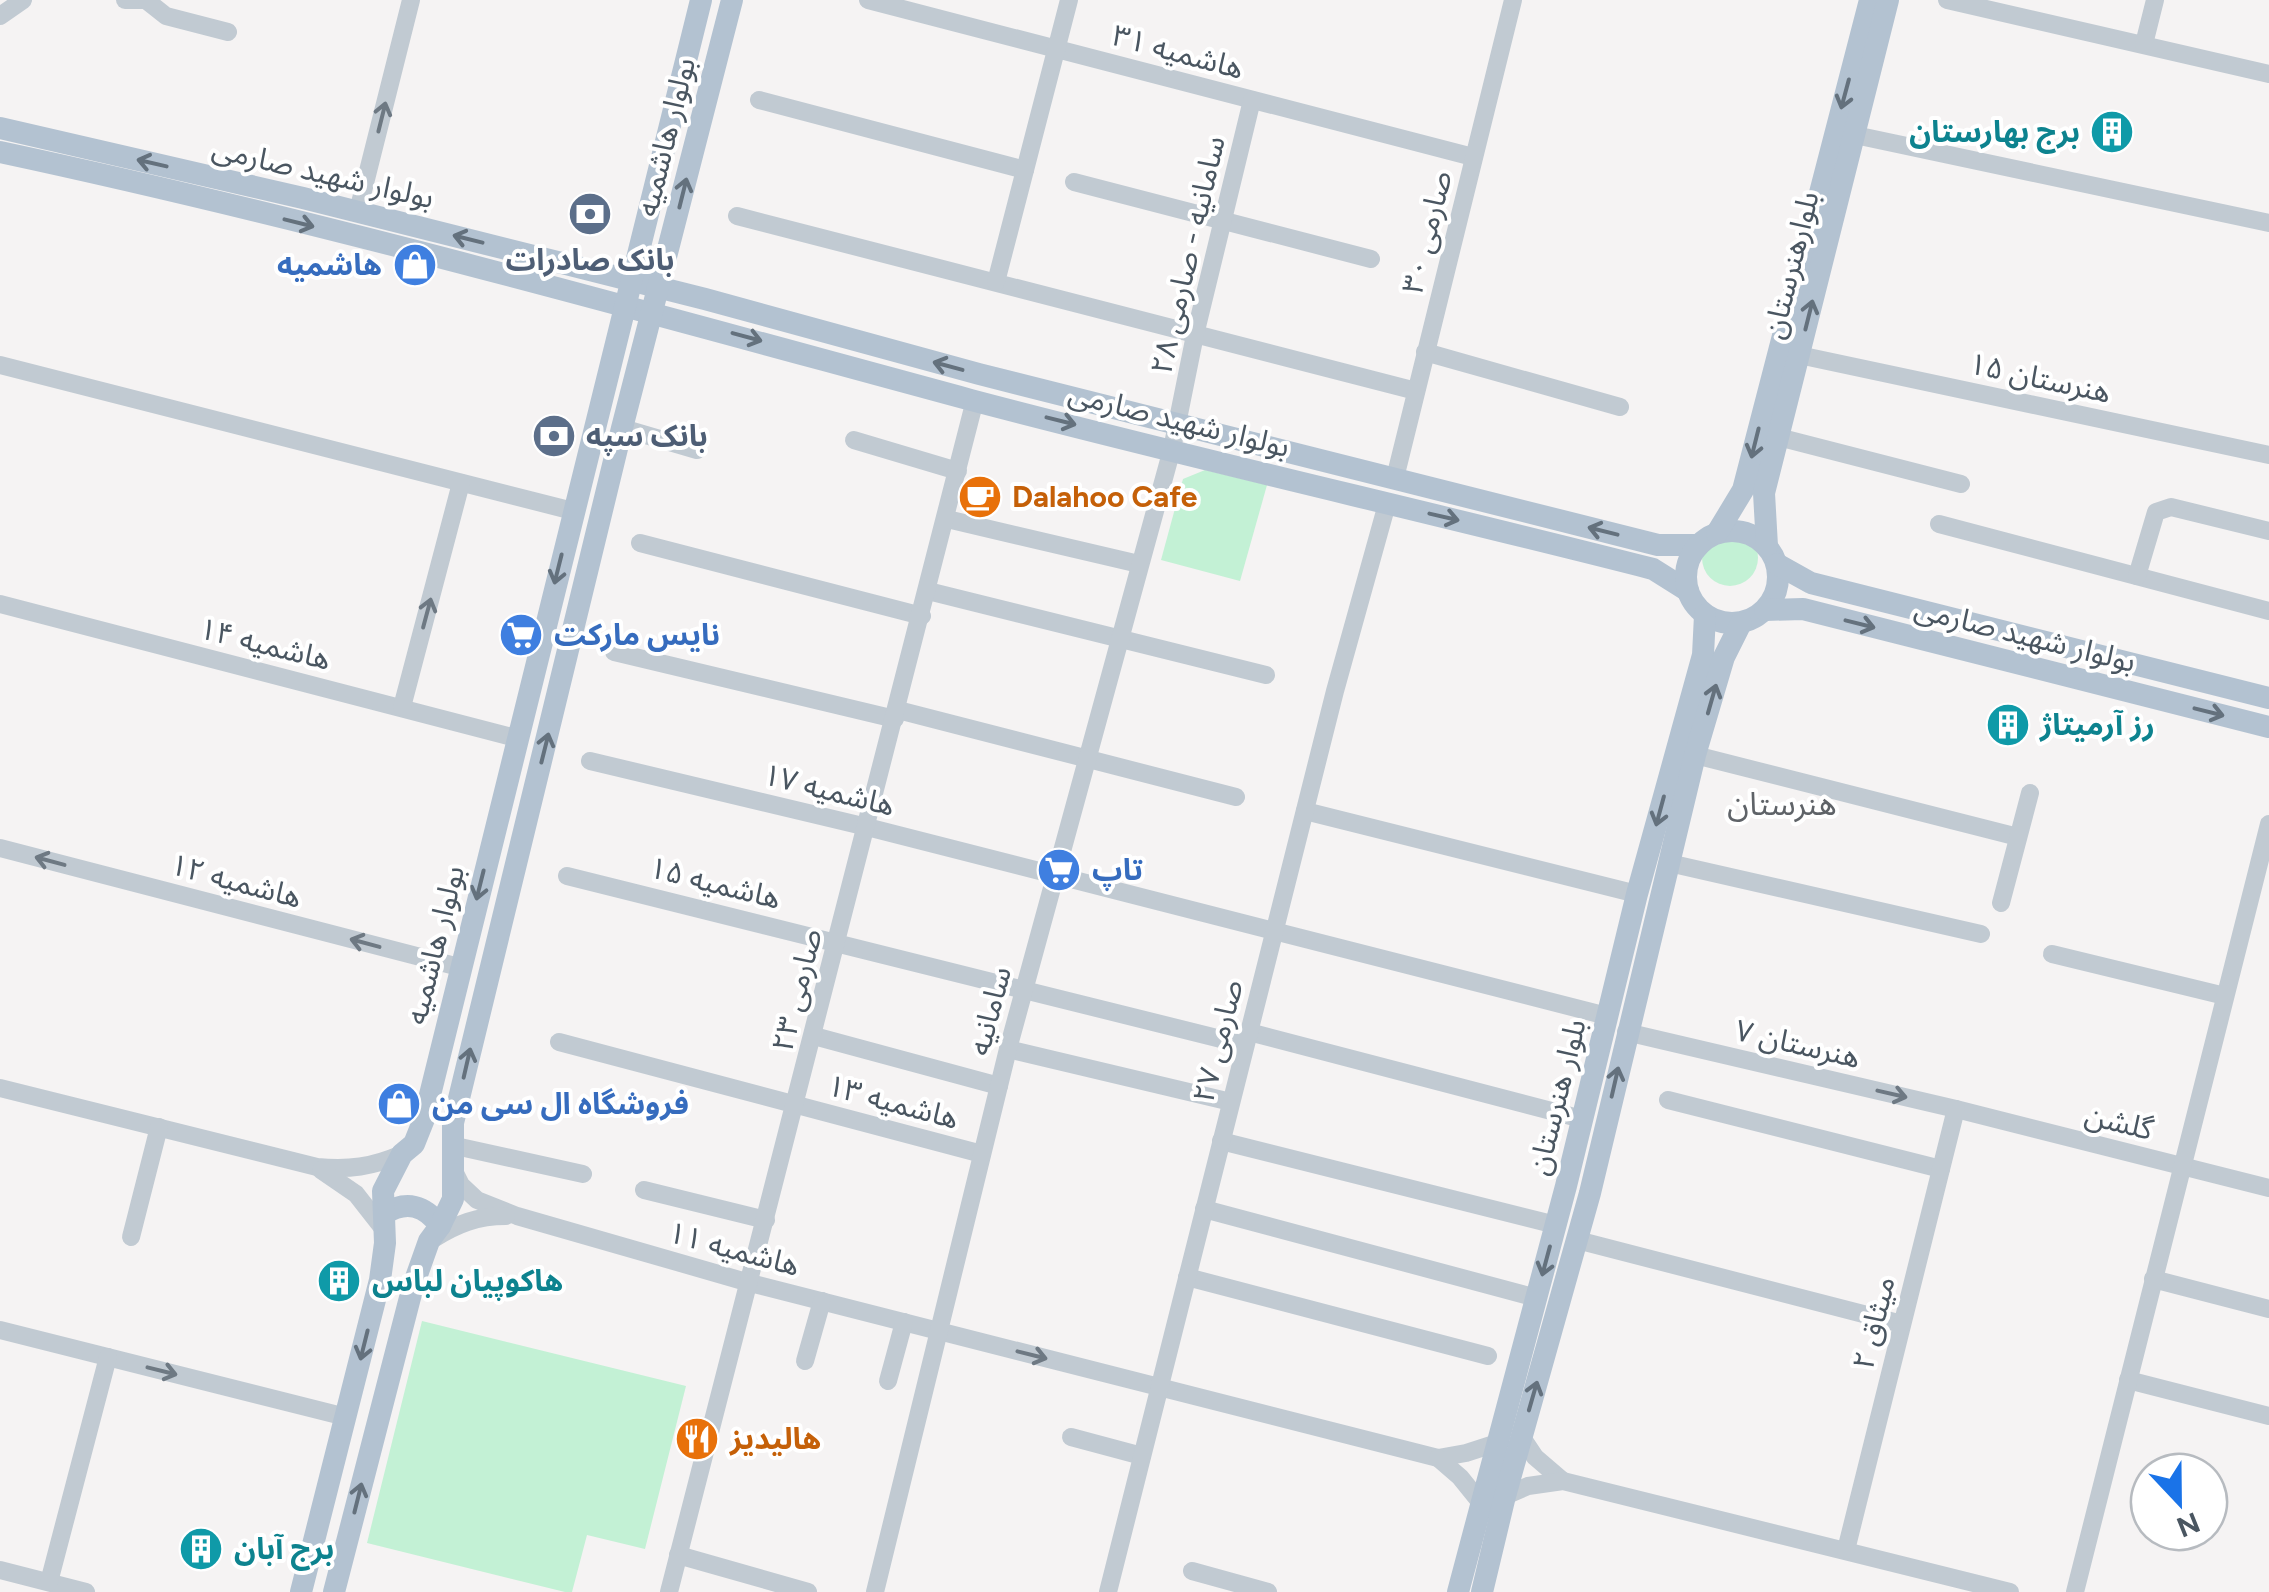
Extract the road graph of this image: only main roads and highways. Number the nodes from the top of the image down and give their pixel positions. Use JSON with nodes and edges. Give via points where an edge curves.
{"nodes":[{"id":1,"x":701,"y":0,"type":"edge"},
{"id":2,"x":732,"y":0,"type":"edge"},
{"id":3,"x":1870,"y":0,"type":"edge"},
{"id":4,"x":1888,"y":0,"type":"edge"},
{"id":5,"x":1,"y":130,"type":"edge"},
{"id":6,"x":245,"y":197,"type":"junction"},
{"id":7,"x":630,"y":280,"type":"junction"},
{"id":8,"x":659,"y":288,"type":"junction"},
{"id":9,"x":624,"y":305,"type":"junction"},
{"id":10,"x":653,"y":312,"type":"junction"},
{"id":11,"x":1708,"y":539,"type":"junction"},
{"id":12,"x":1772,"y":555,"type":"junction"},
{"id":13,"x":1688,"y":591,"type":"junction"},
{"id":14,"x":1765,"y":610,"type":"junction"},
{"id":15,"x":1705,"y":615,"type":"junction"},
{"id":16,"x":1741,"y":623,"type":"junction"},
{"id":17,"x":2269,"y":698,"type":"edge"},
{"id":18,"x":2269,"y":728,"type":"edge"},
{"id":19,"x":497,"y":818,"type":"junction"},
{"id":20,"x":526,"y":826,"type":"junction"},
{"id":21,"x":1566,"y":1186,"type":"junction"},
{"id":22,"x":1590,"y":1192,"type":"junction"},
{"id":23,"x":385,"y":1223,"type":"junction"},
{"id":24,"x":434,"y":1234,"type":"junction"},
{"id":25,"x":1511,"y":1439,"type":"junction"},
{"id":26,"x":301,"y":1592,"type":"edge"},
{"id":27,"x":334,"y":1592,"type":"edge"},
{"id":28,"x":1458,"y":1592,"type":"edge"},
{"id":29,"x":1482,"y":1592,"type":"edge"}],
"edges":[{"from":1,"to":7,"type":"main road","name":"بولوار هاشمیه"},
{"from":8,"to":2,"type":"main road","name":"بولوار هاشمیه","one_way":true},
{"from":3,"to":11,"type":"main road","name":"بلوارهنرستان","one_way":true,"via":[[1743,490]]},
{"from":12,"to":4,"type":"main road","name":"بلوارهنرستان","one_way":true,"via":[[1764,493]]},
{"from":5,"to":6,"type":"main road","name":"بولوار شهید صارمی"},
{"from":7,"to":6,"type":"main road","name":"بولوار شهید صارمی","one_way":true,"via":[[358,212]]},
{"from":6,"to":9,"type":"main road","name":"بولوار شهید صارمی","one_way":true},
{"from":7,"to":8,"type":"main road","name":"بولوار شهید صارمی"},
{"from":7,"to":9,"type":"main road","name":"بولوار هاشمیه"},
{"from":8,"to":10,"type":"main road","name":"بولوار هاشمیه"},
{"from":11,"to":8,"type":"main road","name":"بولوار شهید صارمی","one_way":true,"via":[[1658,545]]},
{"from":9,"to":10,"type":"main road","name":"بولوار شهید صارمی"},
{"from":9,"to":19,"type":"main road","name":"بولوار هاشمیه","one_way":true},
{"from":10,"to":13,"type":"main road","name":"بولوار شهید صارمی","one_way":true,"via":[[975,400],[1653,569]]},
{"from":20,"to":10,"type":"main road","name":"بولوار هاشمیه","one_way":true},
{"from":11,"to":12,"type":"main road","via":[[1744,532]]},
{"from":11,"to":13,"type":"main road","via":[[1687,567]]},
{"from":12,"to":14,"type":"main road","via":[[1778,589]]},
{"from":12,"to":17,"type":"main road","name":"بولوار شهید صارمی","via":[[1810,583]]},
{"from":13,"to":15,"type":"main road"},
{"from":14,"to":16,"type":"main road"},
{"from":14,"to":18,"type":"main road","name":"بولوار شهید صارمی","one_way":true,"via":[[1803,609]]},
{"from":15,"to":16,"type":"main road"},
{"from":15,"to":21,"type":"main road","name":"بلوار هنرستان","one_way":true,"via":[[1703,656]]},
{"from":22,"to":16,"type":"main road","name":"بلوار هنرستان","one_way":true,"via":[[1696,754],[1724,657]]},
{"from":19,"to":20,"type":"main road"},
{"from":19,"to":23,"type":"main road","name":"بولوار هاشمیه","one_way":true,"via":[[424,1119],[384,1191]]},
{"from":24,"to":20,"type":"main road","name":"بولوار هاشمیه","one_way":true,"via":[[453,1199],[452,1156],[469,1055]]},
{"from":21,"to":22,"type":"main road"},
{"from":21,"to":25,"type":"main road","name":"بلوار هنرستان","one_way":true},
{"from":25,"to":22,"type":"main road","name":"بلوار هنرستان","one_way":true},
{"from":23,"to":24,"type":"main road","via":[[395,1207],[422,1208]]},
{"from":23,"to":26,"type":"main road","name":"بولوار هاشمیه","one_way":true,"via":[[380,1280]]},
{"from":27,"to":24,"type":"main road","name":"بولوار هاشمیه","one_way":true,"via":[[412,1286]]},
{"from":25,"to":28,"type":"main road","name":"بلوار هنرستان","via":[[1481,1503]]},
{"from":25,"to":29,"type":"main road","name":"بلوار هنرستان"}]}
